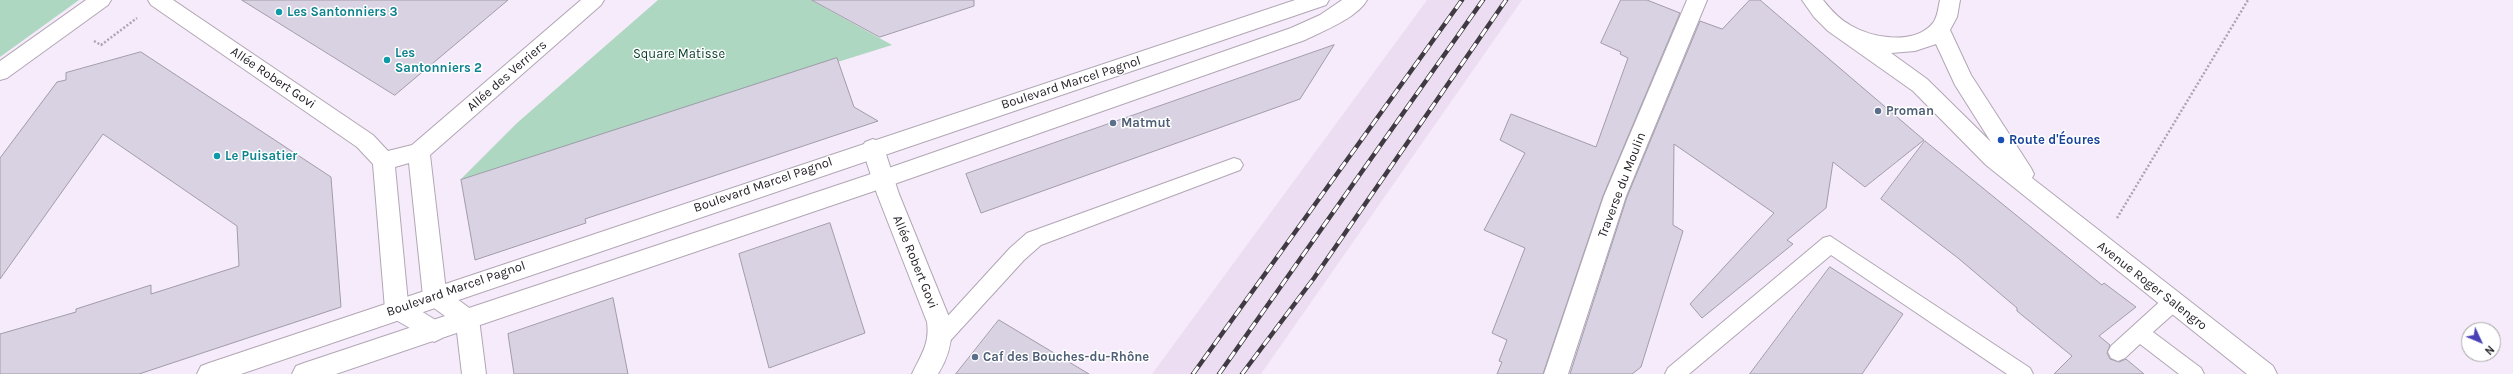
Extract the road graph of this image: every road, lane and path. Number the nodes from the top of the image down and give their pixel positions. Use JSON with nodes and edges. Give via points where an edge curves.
{"nodes":[{"id":1,"x":101,"y":0,"type":"edge"},
{"id":2,"x":158,"y":0,"type":"edge"},
{"id":3,"x":594,"y":0,"type":"edge"},
{"id":4,"x":1319,"y":0,"type":"edge"},
{"id":5,"x":1357,"y":0,"type":"edge"},
{"id":6,"x":1697,"y":0,"type":"edge"},
{"id":7,"x":1812,"y":0,"type":"edge"},
{"id":8,"x":1950,"y":0,"type":"edge"},
{"id":9,"x":2248,"y":0,"type":"edge"},
{"id":10,"x":1940,"y":30,"type":"junction"},
{"id":11,"x":1853,"y":36,"type":"junction"},
{"id":12,"x":0,"y":72,"type":"edge"},
{"id":13,"x":874,"y":148,"type":"junction"},
{"id":14,"x":419,"y":152,"type":"junction"},
{"id":15,"x":384,"y":161,"type":"junction"},
{"id":16,"x":1234,"y":165,"type":"dead end"},
{"id":17,"x":882,"y":179,"type":"junction"},
{"id":18,"x":2039,"y":196,"type":"junction"},
{"id":19,"x":2100,"y":246,"type":"junction"},
{"id":20,"x":435,"y":296,"type":"junction"},
{"id":21,"x":2173,"y":302,"type":"junction"},
{"id":22,"x":397,"y":308,"type":"junction"},
{"id":23,"x":467,"y":320,"type":"junction"},
{"id":24,"x":434,"y":331,"type":"junction"},
{"id":25,"x":2141,"y":334,"type":"junction"},
{"id":26,"x":942,"y":336,"type":"junction"},
{"id":27,"x":2118,"y":352,"type":"dead end"},
{"id":28,"x":208,"y":374,"type":"edge"},
{"id":29,"x":304,"y":374,"type":"edge"},
{"id":30,"x":474,"y":374,"type":"edge"},
{"id":31,"x":924,"y":374,"type":"edge"},
{"id":32,"x":1556,"y":374,"type":"edge"},
{"id":33,"x":1675,"y":374,"type":"edge"},
{"id":34,"x":2024,"y":374,"type":"edge"},
{"id":35,"x":2194,"y":374,"type":"edge"},
{"id":36,"x":2265,"y":374,"type":"edge"}],
"edges":[{"from":1,"to":12,"type":"main road"},
{"from":2,"to":15,"type":"main road","name":"Allée Robert Govi","via":[[365,141]]},
{"from":3,"to":14,"type":"main road","name":"Allée des Verriers"},
{"from":4,"to":13,"type":"main road","name":"Boulevard Marcel Pagnol"},
{"from":5,"to":17,"type":"main road","name":"Boulevard Marcel Pagnol","via":[[1327,21],[1298,34]]},
{"from":6,"to":32,"type":"main road","name":"Traverse du Moulin","via":[[1615,196]]},
{"from":7,"to":11,"type":"main road","via":[[1821,14]]},
{"from":8,"to":10,"type":"main road","via":[[1948,16]]},
{"from":9,"to":19,"type":"path"},
{"from":10,"to":11,"type":"main road","via":[[1927,39],[1911,44],[1873,43]]},
{"from":10,"to":18,"type":"main road","name":"Avenue Roger Salengro","via":[[1962,79]]},
{"from":11,"to":18,"type":"main road","name":"Avenue Roger Salengro","via":[[1920,86],[1994,159]]},
{"from":13,"to":17,"type":"main road","name":"Allée Robert Govi"},
{"from":13,"to":20,"type":"main road","name":"Boulevard Marcel Pagnol"},
{"from":14,"to":15,"type":"main road"},
{"from":14,"to":20,"type":"main road"},
{"from":15,"to":22,"type":"main road"},
{"from":16,"to":26,"type":"lane","via":[[1034,239],[1017,254]]},
{"from":17,"to":23,"type":"main road","name":"Boulevard Marcel Pagnol"},
{"from":17,"to":26,"type":"main road","name":"Allée Robert Govi","via":[[939,322]]},
{"from":18,"to":19,"type":"main road","name":"Avenue Roger Salengro"},
{"from":19,"to":21,"type":"main road","name":"Avenue Roger Salengro"},
{"from":20,"to":22,"type":"main road","name":"Boulevard Marcel Pagnol"},
{"from":20,"to":23,"type":"main road"},
{"from":21,"to":25,"type":"lane"},
{"from":21,"to":36,"type":"main road","name":"Avenue Roger Salengro"},
{"from":22,"to":24,"type":"main road"},
{"from":22,"to":28,"type":"main road","name":"Boulevard Marcel Pagnol"},
{"from":23,"to":24,"type":"main road","name":"Boulevard Marcel Pagnol"},
{"from":23,"to":30,"type":"main road"},
{"from":24,"to":29,"type":"main road","name":"Boulevard Marcel Pagnol"},
{"from":25,"to":27,"type":"lane"},
{"from":25,"to":35,"type":"lane"},
{"from":26,"to":31,"type":"main road","via":[[932,365]]},
{"from":33,"to":34,"type":"lane","via":[[1830,244]]}]}
